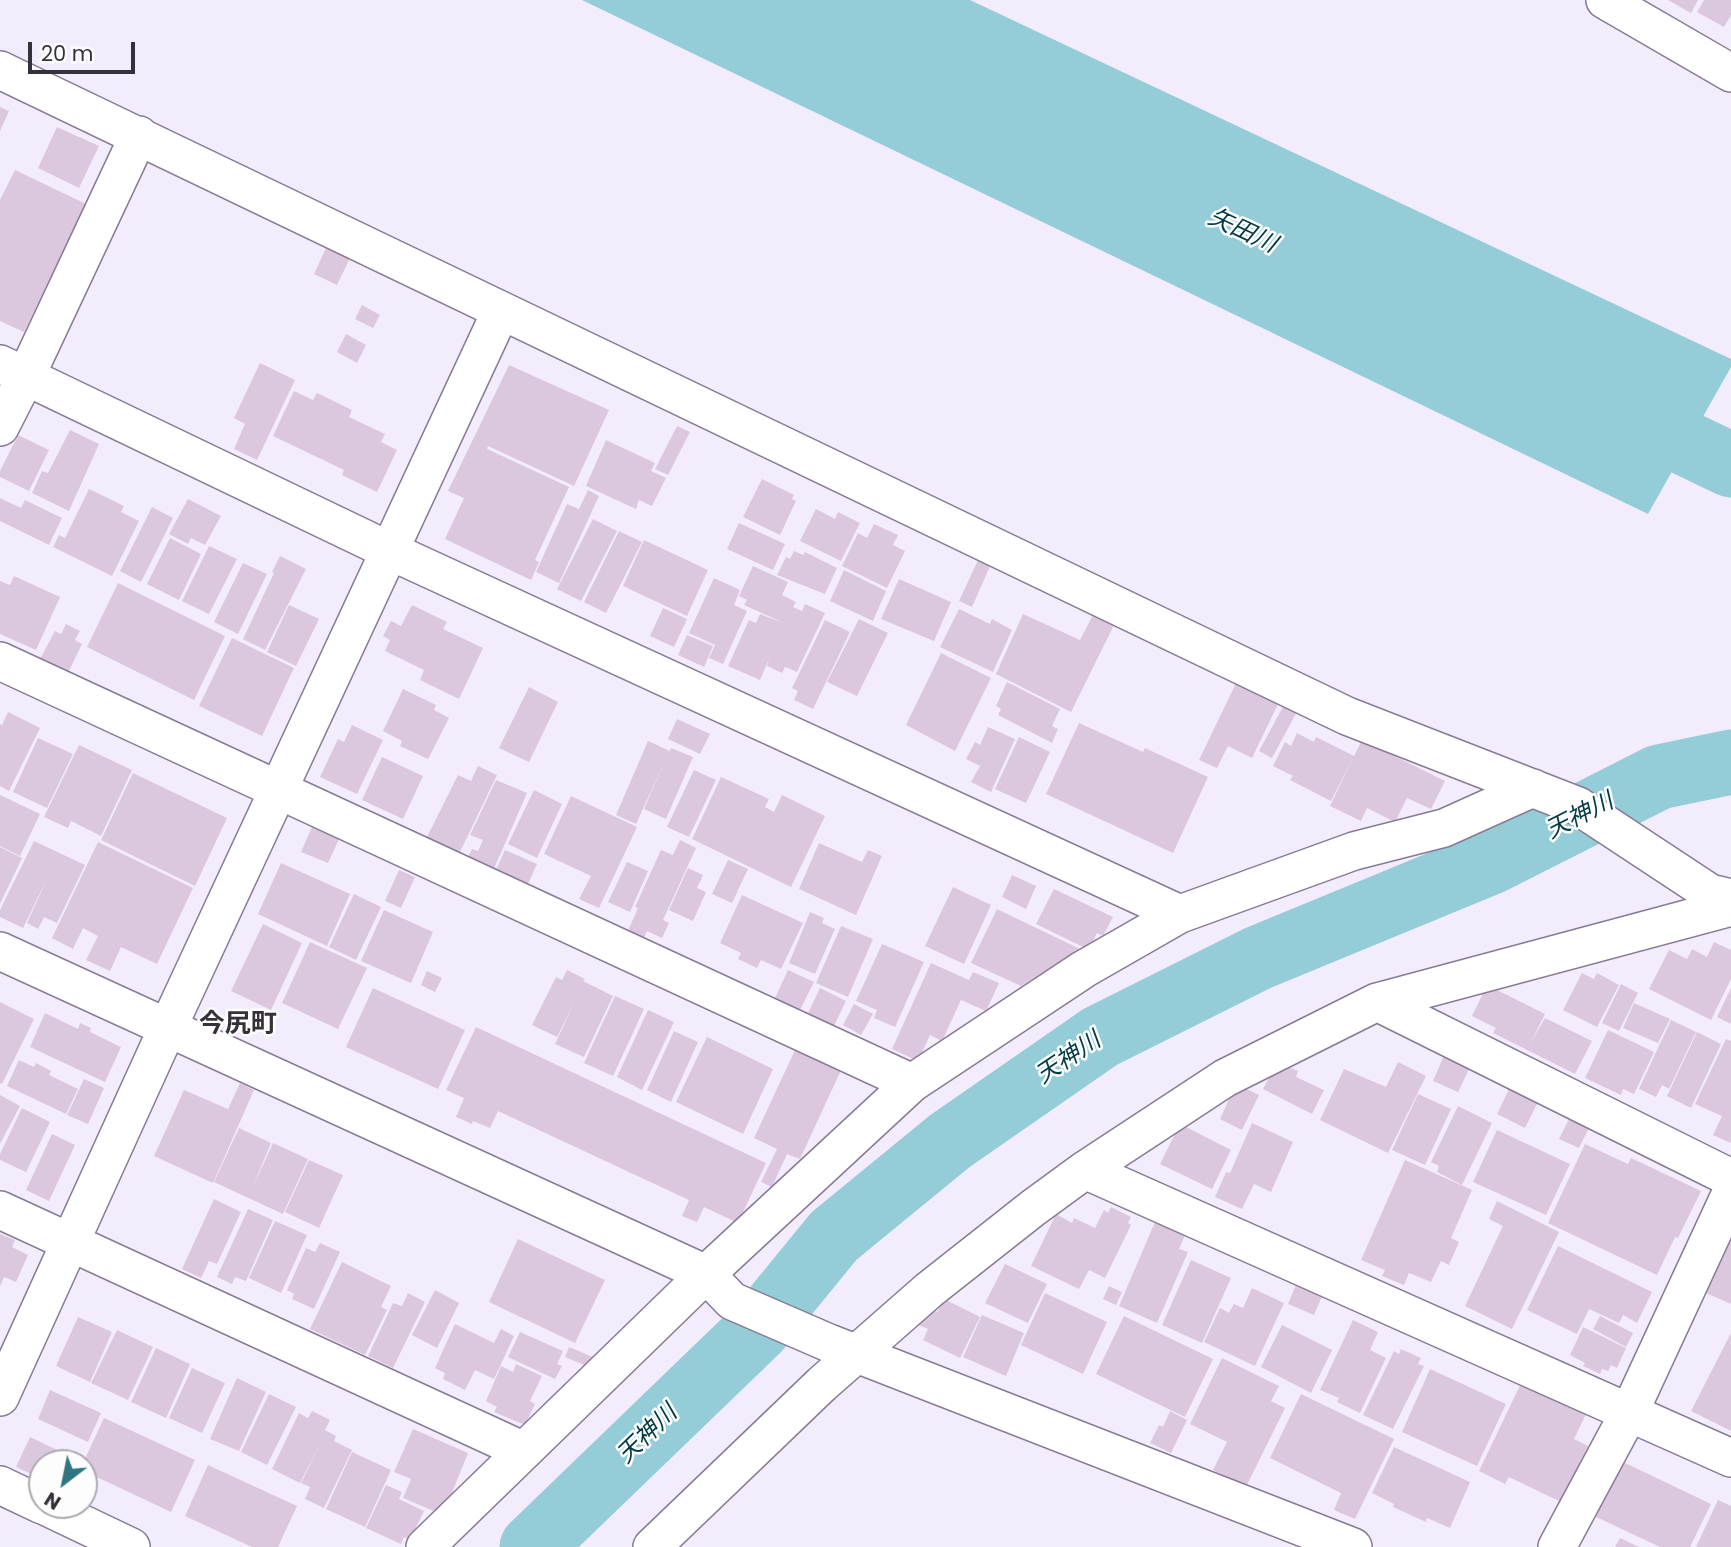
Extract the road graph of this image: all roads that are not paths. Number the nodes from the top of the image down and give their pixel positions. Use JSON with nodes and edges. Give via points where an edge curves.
{"nodes":[{"id":1,"x":1605,"y":0,"type":"edge"},
{"id":2,"x":0,"y":70,"type":"edge"},
{"id":3,"x":1731,"y":73,"type":"edge"},
{"id":4,"x":139,"y":135,"type":"junction"},
{"id":5,"x":501,"y":311,"type":"junction"},
{"id":6,"x":13,"y":370,"type":"edge"},
{"id":7,"x":0,"y":426,"type":"edge"},
{"id":8,"x":388,"y":550,"type":"junction"},
{"id":9,"x":0,"y":661,"type":"edge"},
{"id":10,"x":1533,"y":788,"type":"junction"},
{"id":11,"x":277,"y":789,"type":"junction"},
{"id":12,"x":1724,"y":899,"type":"edge"},
{"id":13,"x":1180,"y":914,"type":"junction"},
{"id":14,"x":0,"y":951,"type":"edge"},
{"id":15,"x":1377,"y":1002,"type":"junction"},
{"id":16,"x":167,"y":1027,"type":"junction"},
{"id":17,"x":912,"y":1083,"type":"junction"},
{"id":18,"x":1086,"y":1170,"type":"junction"},
{"id":19,"x":1731,"y":1178,"type":"edge"},
{"id":20,"x":1731,"y":1193,"type":"edge"},
{"id":21,"x":0,"y":1210,"type":"edge"},
{"id":22,"x":69,"y":1242,"type":"junction"},
{"id":23,"x":706,"y":1275,"type":"junction"},
{"id":24,"x":843,"y":1348,"type":"junction"},
{"id":25,"x":0,"y":1397,"type":"edge"},
{"id":26,"x":1630,"y":1411,"type":"junction"},
{"id":27,"x":524,"y":1451,"type":"junction"},
{"id":28,"x":1731,"y":1458,"type":"edge"},
{"id":29,"x":0,"y":1485,"type":"edge"},
{"id":30,"x":28,"y":1498,"type":"edge"},
{"id":31,"x":72,"y":1519,"type":"edge"},
{"id":32,"x":131,"y":1547,"type":"edge"},
{"id":33,"x":425,"y":1547,"type":"edge"},
{"id":34,"x":652,"y":1547,"type":"edge"},
{"id":35,"x":1353,"y":1547,"type":"edge"},
{"id":36,"x":1557,"y":1547,"type":"edge"}],
"edges":[{"from":1,"to":3,"type":"street"},
{"from":2,"to":4,"type":"street"},
{"from":4,"to":5,"type":"street"},
{"from":4,"to":6,"type":"street"},
{"from":5,"to":8,"type":"street"},
{"from":5,"to":10,"type":"street","via":[[1347,716]]},
{"from":6,"to":7,"type":"street"},
{"from":6,"to":8,"type":"street"},
{"from":8,"to":11,"type":"street"},
{"from":8,"to":13,"type":"street"},
{"from":9,"to":11,"type":"street"},
{"from":10,"to":12,"type":"street","via":[[1578,806]]},
{"from":10,"to":13,"type":"street","via":[[1444,828],[1354,850]]},
{"from":11,"to":16,"type":"street"},
{"from":11,"to":17,"type":"street"},
{"from":12,"to":15,"type":"street"},
{"from":13,"to":17,"type":"street","via":[[1084,969]]},
{"from":14,"to":16,"type":"street"},
{"from":15,"to":18,"type":"street","via":[[1225,1078]]},
{"from":15,"to":19,"type":"street"},
{"from":16,"to":22,"type":"street"},
{"from":16,"to":23,"type":"street"},
{"from":17,"to":23,"type":"street"},
{"from":18,"to":24,"type":"street","via":[[929,1290]]},
{"from":18,"to":26,"type":"street"},
{"from":20,"to":26,"type":"street"},
{"from":21,"to":22,"type":"street"},
{"from":22,"to":25,"type":"street"},
{"from":22,"to":27,"type":"street"},
{"from":23,"to":24,"type":"street","via":[[732,1301]]},
{"from":23,"to":27,"type":"street"},
{"from":24,"to":34,"type":"street"},
{"from":24,"to":35,"type":"street"},
{"from":26,"to":28,"type":"street"},
{"from":26,"to":36,"type":"street"},
{"from":27,"to":33,"type":"street"},
{"from":29,"to":30,"type":"street"},
{"from":31,"to":32,"type":"street"}]}
